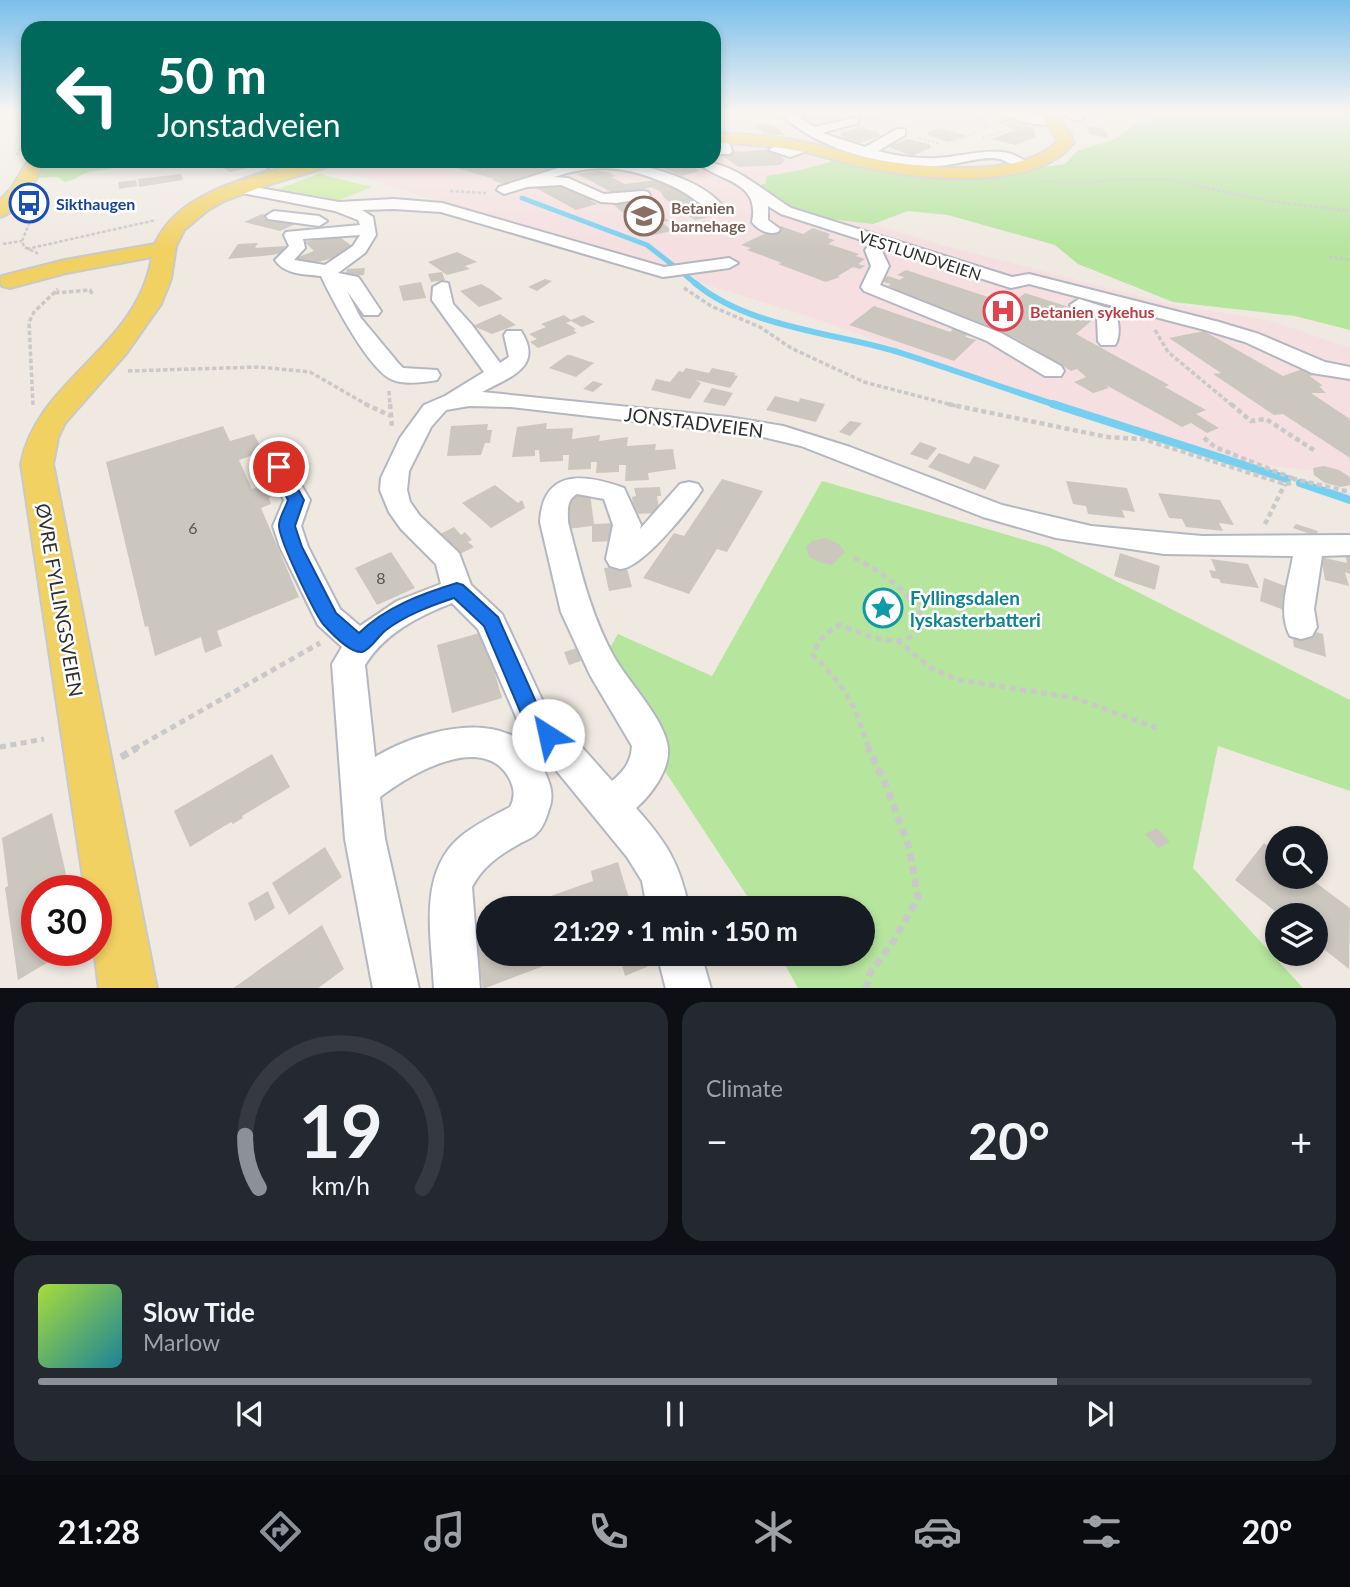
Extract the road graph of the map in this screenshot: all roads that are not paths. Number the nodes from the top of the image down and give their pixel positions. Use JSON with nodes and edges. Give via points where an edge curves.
{"nodes":[{"id":1,"x":727,"y":157,"type":"edge"},
{"id":2,"x":844,"y":157,"type":"edge"},
{"id":3,"x":885,"y":157,"type":"edge"},
{"id":4,"x":961,"y":157,"type":"edge"},
{"id":5,"x":1010,"y":157,"type":"edge"},
{"id":6,"x":1051,"y":157,"type":"edge"},
{"id":7,"x":33,"y":168,"type":"edge"},
{"id":8,"x":304,"y":168,"type":"edge"},
{"id":9,"x":578,"y":168,"type":"edge"},
{"id":10,"x":621,"y":168,"type":"edge"},
{"id":11,"x":718,"y":168,"type":"edge"},
{"id":12,"x":1029,"y":173,"type":"junction"},
{"id":13,"x":731,"y":174,"type":"junction"},
{"id":14,"x":526,"y":183,"type":"junction"},
{"id":15,"x":242,"y":189,"type":"junction"},
{"id":16,"x":504,"y":190,"type":"road end"},
{"id":17,"x":755,"y":192,"type":"junction"},
{"id":18,"x":643,"y":195,"type":"dead end"},
{"id":19,"x":713,"y":204,"type":"dead end"},
{"id":20,"x":340,"y":207,"type":"junction"},
{"id":21,"x":762,"y":211,"type":"junction"},
{"id":22,"x":274,"y":216,"type":"dead end"},
{"id":23,"x":368,"y":224,"type":"junction"},
{"id":24,"x":772,"y":229,"type":"dead end"},
{"id":25,"x":806,"y":231,"type":"dead end"},
{"id":26,"x":881,"y":243,"type":"junction"},
{"id":27,"x":153,"y":250,"type":"junction"},
{"id":28,"x":7,"y":253,"type":"edge"},
{"id":29,"x":729,"y":263,"type":"dead end"},
{"id":30,"x":663,"y":272,"type":"junction"},
{"id":31,"x":330,"y":275,"type":"junction"},
{"id":32,"x":1011,"y":283,"type":"junction"},
{"id":33,"x":442,"y":287,"type":"dead end"},
{"id":34,"x":684,"y":288,"type":"road end"},
{"id":35,"x":1089,"y":295,"type":"junction"},
{"id":36,"x":370,"y":311,"type":"dead end"},
{"id":37,"x":1176,"y":332,"type":"dead end"},
{"id":38,"x":514,"y":335,"type":"dead end"},
{"id":39,"x":1108,"y":341,"type":"dead end"},
{"id":40,"x":1320,"y":368,"type":"junction"},
{"id":41,"x":1053,"y":371,"type":"dead end"},
{"id":42,"x":1350,"y":373,"type":"edge"},
{"id":43,"x":429,"y":375,"type":"dead end"},
{"id":44,"x":492,"y":377,"type":"junction"},
{"id":45,"x":1350,"y":380,"type":"edge"},
{"id":46,"x":452,"y":400,"type":"junction"},
{"id":47,"x":269,"y":452,"type":"dead end"},
{"id":48,"x":598,"y":487,"type":"joint"},
{"id":49,"x":689,"y":490,"type":"dead end"},
{"id":50,"x":1350,"y":545,"type":"edge"},
{"id":51,"x":1309,"y":547,"type":"junction"},
{"id":52,"x":457,"y":590,"type":"junction"},
{"id":53,"x":1301,"y":627,"type":"dead end"},
{"id":54,"x":351,"y":638,"type":"junction"},
{"id":55,"x":359,"y":790,"type":"junction"},
{"id":56,"x":610,"y":808,"type":"junction"},
{"id":57,"x":666,"y":896,"type":"edge"},
{"id":58,"x":682,"y":966,"type":"edge"},
{"id":59,"x":128,"y":988,"type":"edge"},
{"id":60,"x":396,"y":988,"type":"edge"},
{"id":61,"x":457,"y":988,"type":"edge"},
{"id":62,"x":689,"y":988,"type":"edge"}],
"edges":[{"from":1,"to":13,"type":"street","via":[[742,171]]},
{"from":2,"to":12,"type":"main road","via":[[909,170]]},
{"from":3,"to":4,"type":"street","via":[[927,162]]},
{"from":5,"to":12,"type":"street"},
{"from":6,"to":12,"type":"main road"},
{"from":7,"to":28,"type":"main road","via":[[18,192]]},
{"from":8,"to":15,"type":"main road"},
{"from":9,"to":14,"type":"street"},
{"from":10,"to":19,"type":"street","via":[[674,181]]},
{"from":11,"to":13,"type":"street","name":"VESTLUNDVEIEN"},
{"from":13,"to":17,"type":"street","name":"VESTLUNDVEIEN"},
{"from":14,"to":16,"type":"street"},
{"from":14,"to":18,"type":"street","via":[[563,181],[601,198]]},
{"from":15,"to":20,"type":"street"},
{"from":15,"to":27,"type":"main road","via":[[189,213]]},
{"from":17,"to":21,"type":"street"},
{"from":17,"to":26,"type":"street","name":"VESTLUNDVEIEN","via":[[786,211]]},
{"from":20,"to":23,"type":"street","via":[[357,212]]},
{"from":20,"to":30,"type":"street","via":[[394,204],[442,208]]},
{"from":21,"to":24,"type":"street","via":[[760,222]]},
{"from":21,"to":25,"type":"street"},
{"from":22,"to":23,"type":"street"},
{"from":23,"to":31,"type":"street","via":[[368,240]]},
{"from":23,"to":31,"type":"street","via":[[292,235],[298,244],[286,263]]},
{"from":26,"to":32,"type":"street","name":"VESTLUNDVEIEN"},
{"from":26,"to":41,"type":"street","via":[[873,250],[880,266],[870,287],[994,337]]},
{"from":27,"to":28,"type":"main road","via":[[65,267]]},
{"from":27,"to":59,"type":"main road","name":"ØVRE FYLLINGSVEIEN","via":[[164,267],[160,286],[131,331],[49,424],[37,464]]},
{"from":29,"to":30,"type":"street"},
{"from":30,"to":34,"type":"street"},
{"from":31,"to":36,"type":"street","via":[[352,281]]},
{"from":31,"to":43,"type":"street","via":[[351,319],[391,369],[398,375]]},
{"from":32,"to":35,"type":"street","name":"VESTLUNDVEIEN","via":[[1029,279]]},
{"from":32,"to":39,"type":"street","via":[[1107,314]]},
{"from":33,"to":44,"type":"street","via":[[441,300],[495,372]]},
{"from":35,"to":37,"type":"street"},
{"from":35,"to":40,"type":"street","name":"VESTLUNDVEIEN","via":[[1239,334]]},
{"from":38,"to":44,"type":"street","via":[[519,360]]},
{"from":40,"to":42,"type":"street","name":"VESTLUNDVEIEN"},
{"from":40,"to":45,"type":"street"},
{"from":44,"to":46,"type":"street"},
{"from":46,"to":51,"type":"street","name":"JONSTADVEIEN","via":[[557,404],[749,426],[810,442],[968,503],[1103,539]]},
{"from":46,"to":52,"type":"street","via":[[432,408],[420,423],[393,485],[406,517],[448,559]]},
{"from":47,"to":54,"type":"street","via":[[296,500],[287,526],[293,547],[329,617]]},
{"from":48,"to":49,"type":"street","via":[[615,494],[627,525],[620,559],[649,537]]},
{"from":48,"to":56,"type":"street","via":[[568,488],[556,498],[553,508],[576,612],[650,746],[649,760],[637,783]]},
{"from":50,"to":51,"type":"street","name":"JONSTADVEIEN"},
{"from":51,"to":53,"type":"street","via":[[1299,609]]},
{"from":52,"to":54,"type":"street","via":[[411,606]]},
{"from":52,"to":56,"type":"street","via":[[491,622],[532,716]]},
{"from":54,"to":55,"type":"street","via":[[348,664]]},
{"from":55,"to":60,"type":"street"},
{"from":55,"to":61,"type":"street","via":[[403,760],[462,743],[496,744],[519,760],[529,776],[534,798],[528,815],[484,841],[455,875],[451,887]]},
{"from":56,"to":57,"type":"street","via":[[661,874]]},
{"from":58,"to":62,"type":"street"}]}
